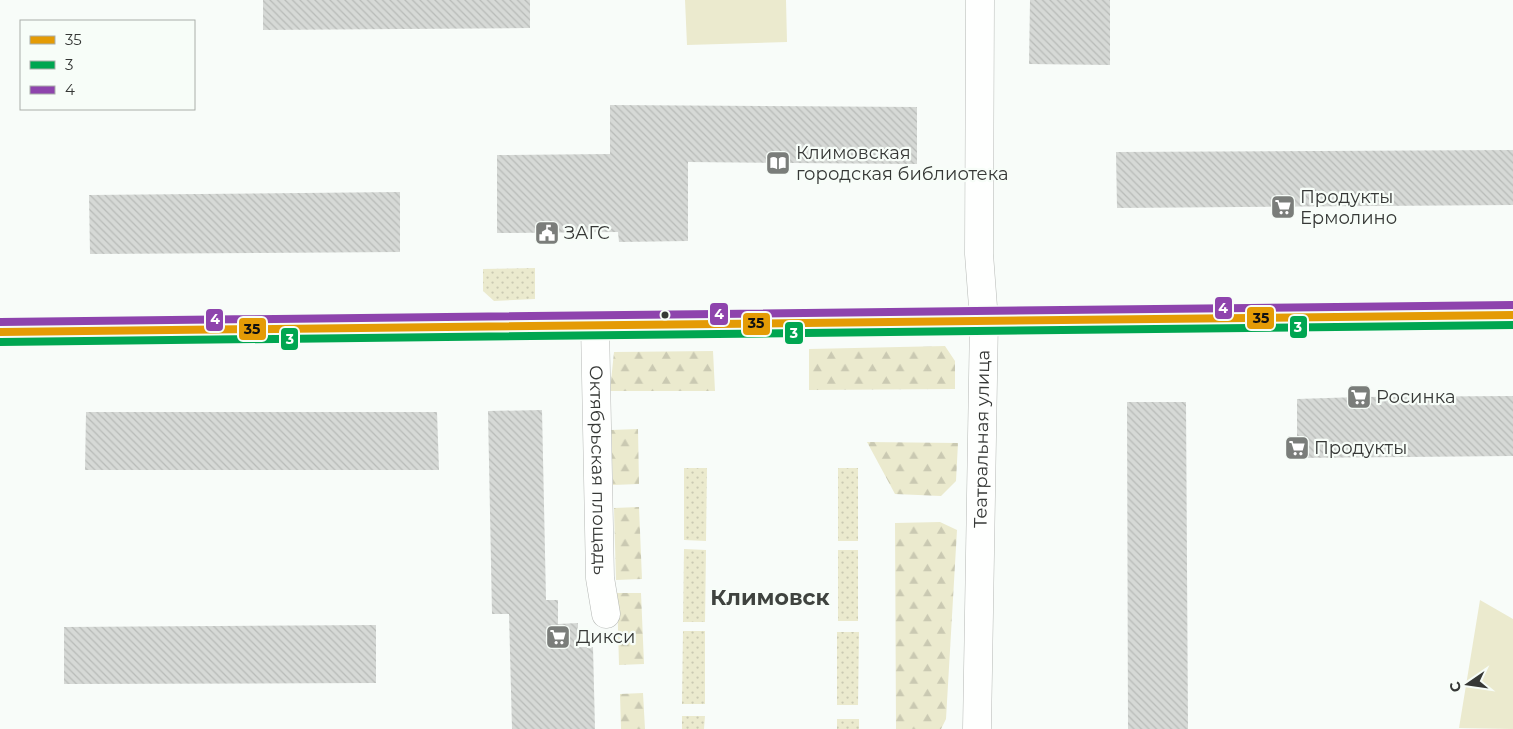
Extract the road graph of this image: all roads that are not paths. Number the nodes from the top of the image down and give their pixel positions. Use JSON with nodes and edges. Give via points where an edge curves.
{"nodes":[{"id":1,"x":980,"y":0,"type":"edge"},
{"id":2,"x":1513,"y":315,"type":"edge"},
{"id":3,"x":984,"y":320,"type":"junction"},
{"id":4,"x":595,"y":325,"type":"junction"},
{"id":5,"x":0,"y":332,"type":"edge"},
{"id":6,"x":606,"y":614,"type":"dead end"},
{"id":7,"x":977,"y":729,"type":"edge"}],
"edges":[{"from":1,"to":3,"type":"main road","name":"Театральная улица","via":[[979,254]]},
{"from":2,"to":3,"type":"main road"},
{"from":3,"to":4,"type":"main road"},
{"from":3,"to":7,"type":"main road","name":"Театральная улица"},
{"from":4,"to":5,"type":"main road"},
{"from":4,"to":6,"type":"main road","name":"Октябрьская площадь","via":[[600,578]]}]}
